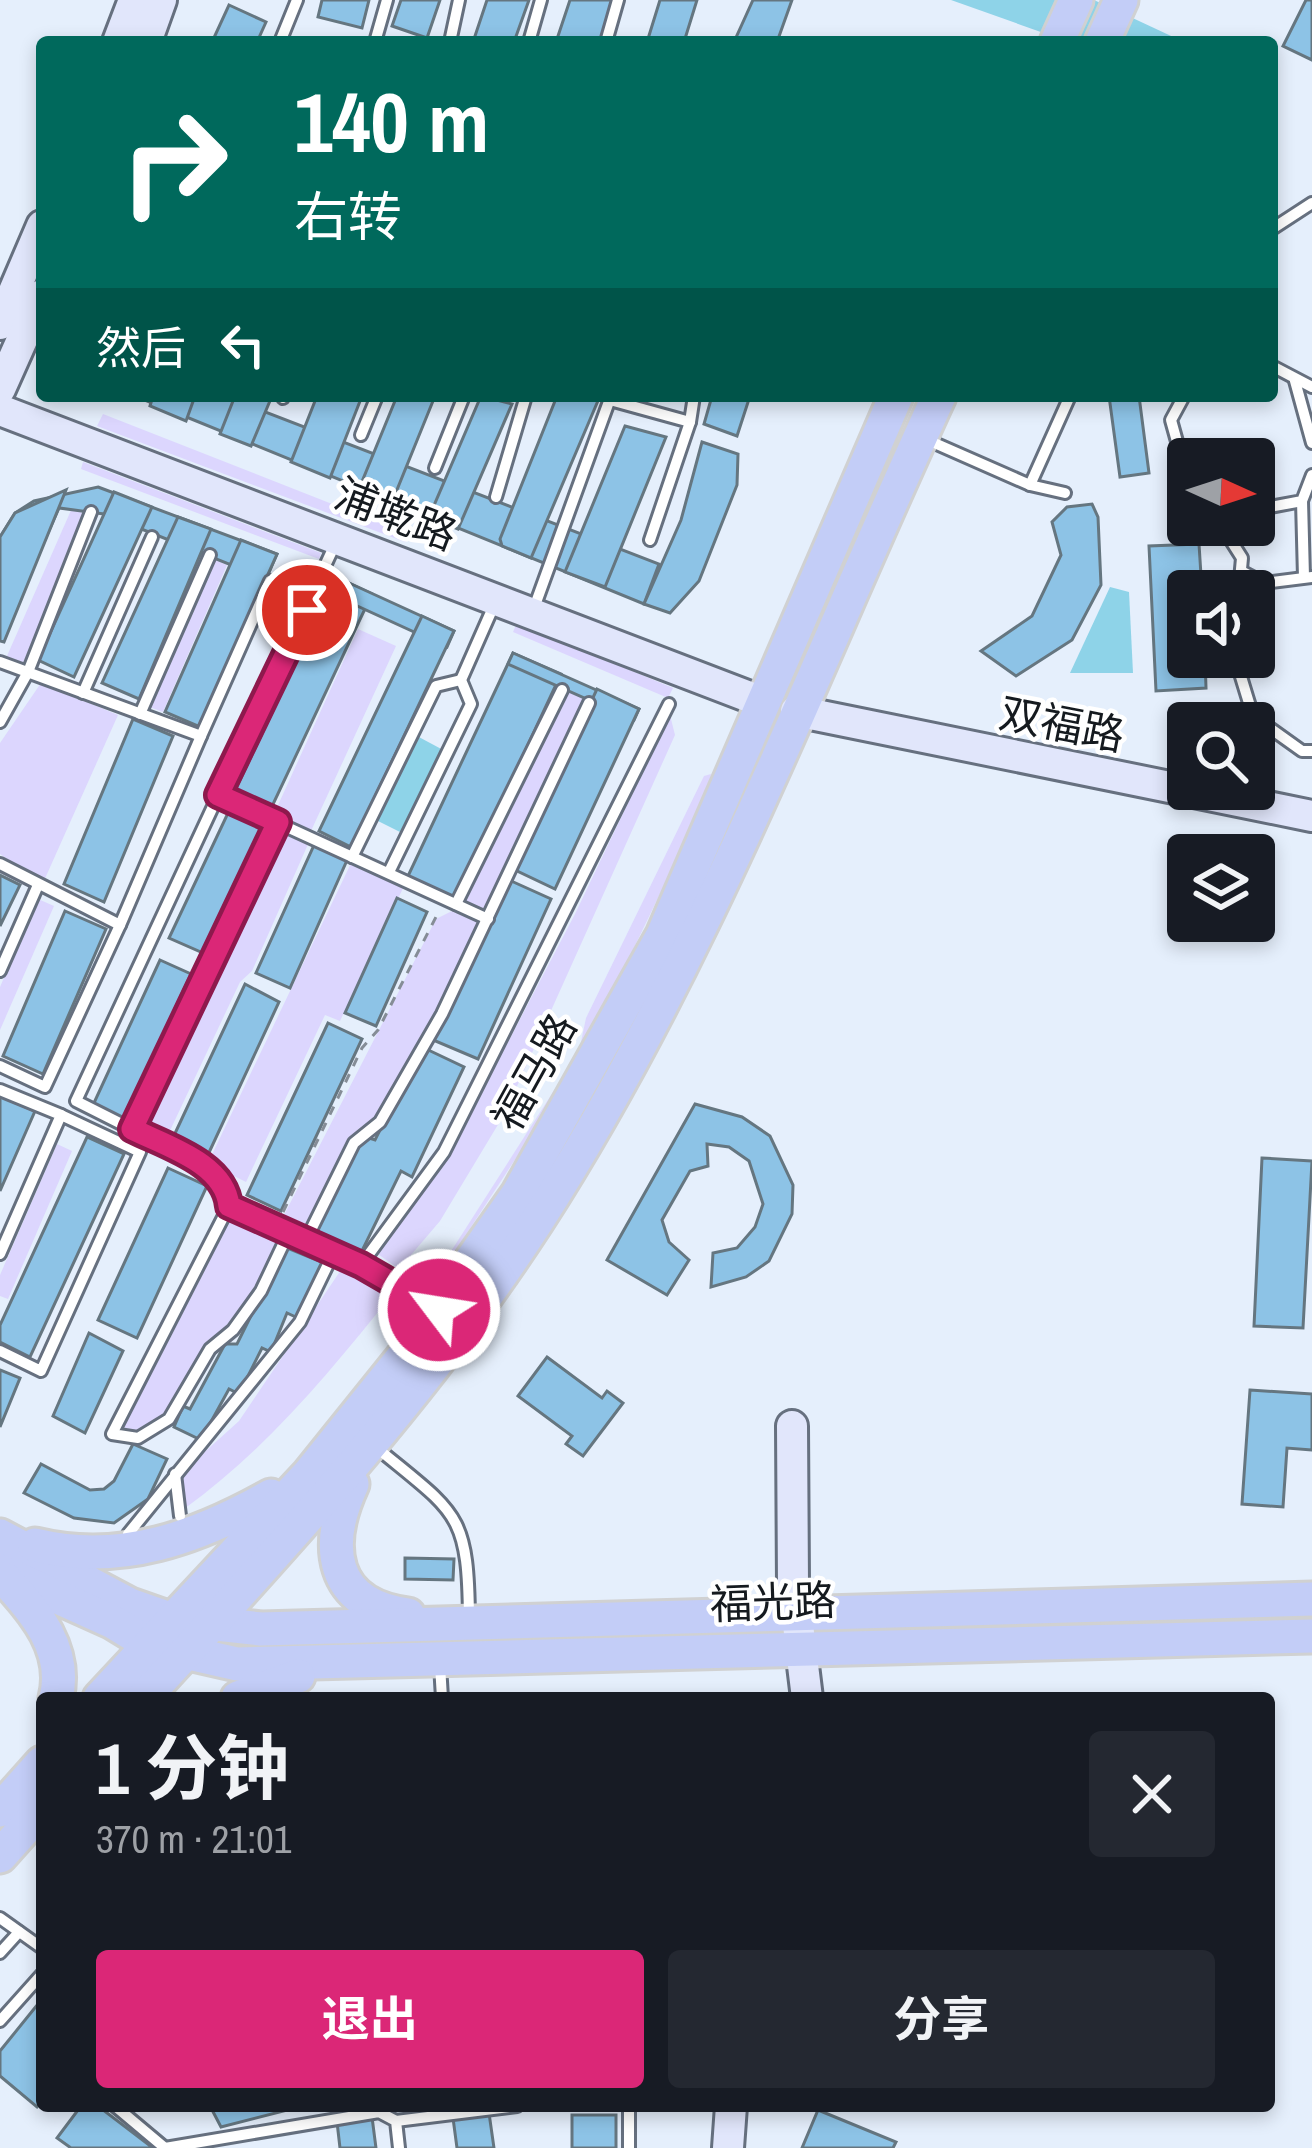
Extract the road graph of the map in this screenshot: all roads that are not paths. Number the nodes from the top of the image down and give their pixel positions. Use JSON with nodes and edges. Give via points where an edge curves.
{"nodes":[{"id":1,"x":134,"y":0,"type":"edge"},
{"id":2,"x":161,"y":0,"type":"edge"},
{"id":3,"x":297,"y":0,"type":"edge"},
{"id":4,"x":387,"y":0,"type":"edge"},
{"id":5,"x":459,"y":0,"type":"edge"},
{"id":6,"x":541,"y":0,"type":"edge"},
{"id":7,"x":618,"y":0,"type":"edge"},
{"id":8,"x":1076,"y":0,"type":"edge"},
{"id":9,"x":1121,"y":0,"type":"edge"},
{"id":10,"x":120,"y":36,"type":"edge"},
{"id":11,"x":148,"y":36,"type":"edge"},
{"id":12,"x":282,"y":36,"type":"edge"},
{"id":13,"x":377,"y":36,"type":"edge"},
{"id":14,"x":451,"y":36,"type":"edge"},
{"id":15,"x":531,"y":36,"type":"edge"},
{"id":16,"x":609,"y":36,"type":"edge"},
{"id":17,"x":1060,"y":36,"type":"edge"},
{"id":18,"x":1105,"y":36,"type":"edge"},
{"id":19,"x":1312,"y":203,"type":"edge"},
{"id":20,"x":1278,"y":226,"type":"edge"},
{"id":21,"x":36,"y":240,"type":"edge"},
{"id":22,"x":36,"y":308,"type":"edge"},
{"id":23,"x":0,"y":324,"type":"edge"},
{"id":24,"x":1278,"y":370,"type":"edge"},
{"id":25,"x":1295,"y":381,"type":"junction"},
{"id":26,"x":1312,"y":387,"type":"edge"},
{"id":27,"x":0,"y":389,"type":"edge"},
{"id":28,"x":375,"y":402,"type":"edge"},
{"id":29,"x":462,"y":402,"type":"edge"},
{"id":30,"x":524,"y":402,"type":"edge"},
{"id":31,"x":610,"y":402,"type":"edge"},
{"id":32,"x":624,"y":402,"type":"edge"},
{"id":33,"x":693,"y":402,"type":"edge"},
{"id":34,"x":893,"y":402,"type":"edge"},
{"id":35,"x":936,"y":402,"type":"edge"},
{"id":36,"x":1067,"y":402,"type":"edge"},
{"id":37,"x":1181,"y":402,"type":"edge"},
{"id":38,"x":0,"y":410,"type":"edge"},
{"id":39,"x":690,"y":422,"type":"junction"},
{"id":40,"x":361,"y":435,"type":"dead end"},
{"id":41,"x":920,"y":436,"type":"junction"},
{"id":42,"x":1177,"y":438,"type":"edge"},
{"id":43,"x":1312,"y":443,"type":"edge"},
{"id":44,"x":435,"y":468,"type":"dead end"},
{"id":45,"x":1312,"y":475,"type":"edge"},
{"id":46,"x":1030,"y":485,"type":"junction"},
{"id":47,"x":1065,"y":493,"type":"dead end"},
{"id":48,"x":496,"y":497,"type":"dead end"},
{"id":49,"x":1302,"y":501,"type":"junction"},
{"id":50,"x":1275,"y":506,"type":"edge"},
{"id":51,"x":91,"y":512,"type":"dead end"},
{"id":52,"x":339,"y":537,"type":"junction"},
{"id":53,"x":152,"y":538,"type":"dead end"},
{"id":54,"x":650,"y":540,"type":"dead end"},
{"id":55,"x":210,"y":555,"type":"dead end"},
{"id":56,"x":1308,"y":577,"type":"edge"},
{"id":57,"x":270,"y":580,"type":"dead end"},
{"id":58,"x":1275,"y":582,"type":"edge"},
{"id":59,"x":497,"y":598,"type":"junction"},
{"id":60,"x":533,"y":611,"type":"junction"},
{"id":61,"x":0,"y":662,"type":"edge"},
{"id":62,"x":28,"y":672,"type":"junction"},
{"id":63,"x":1241,"y":678,"type":"edge"},
{"id":64,"x":461,"y":680,"type":"junction"},
{"id":65,"x":562,"y":690,"type":"dead end"},
{"id":66,"x":83,"y":693,"type":"junction"},
{"id":67,"x":760,"y":700,"type":"junction"},
{"id":68,"x":589,"y":703,"type":"dead end"},
{"id":69,"x":669,"y":704,"type":"dead end"},
{"id":70,"x":796,"y":711,"type":"junction"},
{"id":71,"x":140,"y":714,"type":"junction"},
{"id":72,"x":0,"y":722,"type":"edge"},
{"id":73,"x":201,"y":736,"type":"junction"},
{"id":74,"x":1312,"y":752,"type":"edge"},
{"id":75,"x":218,"y":795,"type":"junction"},
{"id":76,"x":1312,"y":817,"type":"edge"},
{"id":77,"x":278,"y":822,"type":"junction"},
{"id":78,"x":352,"y":856,"type":"junction"},
{"id":79,"x":0,"y":864,"type":"edge"},
{"id":80,"x":389,"y":872,"type":"junction"},
{"id":81,"x":38,"y":885,"type":"junction"},
{"id":82,"x":456,"y":904,"type":"junction"},
{"id":83,"x":488,"y":919,"type":"junction"},
{"id":84,"x":120,"y":925,"type":"junction"},
{"id":85,"x":0,"y":971,"type":"edge"},
{"id":86,"x":0,"y":1066,"type":"edge"},
{"id":87,"x":0,"y":1090,"type":"edge"},
{"id":88,"x":61,"y":1115,"type":"junction"},
{"id":89,"x":132,"y":1129,"type":"junction"},
{"id":90,"x":229,"y":1206,"type":"junction"},
{"id":91,"x":283,"y":1229,"type":"junction"},
{"id":92,"x":306,"y":1240,"type":"junction"},
{"id":93,"x":334,"y":1252,"type":"junction"},
{"id":94,"x":0,"y":1254,"type":"edge"},
{"id":95,"x":361,"y":1265,"type":"junction"},
{"id":96,"x":439,"y":1310,"type":"junction"},
{"id":97,"x":0,"y":1351,"type":"edge"},
{"id":98,"x":792,"y":1426,"type":"dead end"},
{"id":99,"x":370,"y":1443,"type":"junction"},
{"id":100,"x":175,"y":1474,"type":"junction"},
{"id":101,"x":309,"y":1474,"type":"junction"},
{"id":102,"x":180,"y":1516,"type":"dead end"},
{"id":103,"x":128,"y":1534,"type":"dead end"},
{"id":104,"x":0,"y":1536,"type":"edge"},
{"id":105,"x":0,"y":1572,"type":"edge"},
{"id":106,"x":1312,"y":1599,"type":"edge"},
{"id":107,"x":122,"y":1613,"type":"junction"},
{"id":108,"x":469,"y":1623,"type":"junction"},
{"id":109,"x":210,"y":1625,"type":"junction"},
{"id":110,"x":800,"y":1630,"type":"junction"},
{"id":111,"x":160,"y":1631,"type":"junction"},
{"id":112,"x":1312,"y":1636,"type":"edge"},
{"id":113,"x":186,"y":1652,"type":"junction"},
{"id":114,"x":440,"y":1662,"type":"junction"},
{"id":115,"x":237,"y":1681,"type":"edge"},
{"id":116,"x":58,"y":1692,"type":"edge"},
{"id":117,"x":105,"y":1692,"type":"edge"},
{"id":118,"x":149,"y":1692,"type":"edge"},
{"id":119,"x":442,"y":1692,"type":"edge"},
{"id":120,"x":806,"y":1692,"type":"edge"},
{"id":121,"x":36,"y":1779,"type":"edge"},
{"id":122,"x":31,"y":1819,"type":"edge"},
{"id":123,"x":0,"y":1856,"type":"edge"},
{"id":124,"x":0,"y":1918,"type":"edge"},
{"id":125,"x":19,"y":1931,"type":"junction"},
{"id":126,"x":36,"y":1944,"type":"edge"},
{"id":127,"x":0,"y":1953,"type":"edge"},
{"id":128,"x":36,"y":1981,"type":"edge"},
{"id":129,"x":0,"y":2021,"type":"edge"},
{"id":130,"x":122,"y":2112,"type":"edge"},
{"id":131,"x":379,"y":2112,"type":"edge"},
{"id":132,"x":379,"y":2112,"type":"edge"},
{"id":133,"x":469,"y":2112,"type":"edge"},
{"id":134,"x":629,"y":2112,"type":"edge"},
{"id":135,"x":730,"y":2112,"type":"edge"},
{"id":136,"x":396,"y":2121,"type":"junction"},
{"id":137,"x":399,"y":2148,"type":"edge"},
{"id":138,"x":629,"y":2148,"type":"edge"},
{"id":139,"x":728,"y":2148,"type":"edge"}],
"edges":[{"from":1,"to":10,"type":"street"},
{"from":2,"to":11,"type":"street"},
{"from":3,"to":12,"type":"lane"},
{"from":4,"to":13,"type":"lane"},
{"from":5,"to":14,"type":"lane"},
{"from":6,"to":15,"type":"lane"},
{"from":7,"to":16,"type":"lane"},
{"from":8,"to":17,"type":"main road"},
{"from":9,"to":18,"type":"main road"},
{"from":19,"to":20,"type":"lane"},
{"from":21,"to":23,"type":"street"},
{"from":22,"to":27,"type":"street"},
{"from":24,"to":25,"type":"lane"},
{"from":25,"to":26,"type":"lane"},
{"from":25,"to":43,"type":"lane"},
{"from":28,"to":40,"type":"lane"},
{"from":29,"to":44,"type":"lane"},
{"from":30,"to":48,"type":"lane"},
{"from":31,"to":60,"type":"lane"},
{"from":32,"to":39,"type":"lane"},
{"from":33,"to":39,"type":"lane"},
{"from":34,"to":67,"type":"main road","name":"福马路"},
{"from":35,"to":41,"type":"main road","name":"福马路"},
{"from":36,"to":46,"type":"lane"},
{"from":37,"to":42,"type":"lane","via":[[1172,420]]},
{"from":38,"to":52,"type":"street","name":"浦墘路"},
{"from":39,"to":54,"type":"lane"},
{"from":41,"to":46,"type":"lane"},
{"from":41,"to":70,"type":"main road","name":"福马路"},
{"from":45,"to":49,"type":"lane"},
{"from":46,"to":47,"type":"lane"},
{"from":49,"to":50,"type":"lane"},
{"from":49,"to":56,"type":"lane"},
{"from":51,"to":62,"type":"lane"},
{"from":52,"to":59,"type":"street","name":"浦墘路"},
{"from":52,"to":75,"type":"lane"},
{"from":53,"to":66,"type":"lane"},
{"from":55,"to":71,"type":"lane"},
{"from":56,"to":58,"type":"lane"},
{"from":57,"to":73,"type":"lane"},
{"from":59,"to":60,"type":"street","name":"浦墘路"},
{"from":59,"to":64,"type":"lane"},
{"from":60,"to":67,"type":"street","name":"浦墘路"},
{"from":61,"to":62,"type":"lane"},
{"from":62,"to":66,"type":"lane"},
{"from":62,"to":72,"type":"lane"},
{"from":63,"to":74,"type":"lane","via":[[1253,716]]},
{"from":64,"to":78,"type":"lane","via":[[436,686]]},
{"from":64,"to":80,"type":"lane","via":[[471,704]]},
{"from":65,"to":82,"type":"lane"},
{"from":66,"to":71,"type":"lane"},
{"from":67,"to":96,"type":"main road","name":"福马路","via":[[663,935],[518,1194]]},
{"from":68,"to":83,"type":"lane"},
{"from":69,"to":95,"type":"lane","via":[[444,1152]]},
{"from":70,"to":76,"type":"street","name":"双福路"},
{"from":70,"to":99,"type":"main road","name":"福马路","via":[[698,932],[593,1131],[470,1320]]},
{"from":71,"to":73,"type":"lane"},
{"from":73,"to":84,"type":"lane"},
{"from":75,"to":77,"type":"lane"},
{"from":75,"to":89,"type":"lane","via":[[76,1101]]},
{"from":77,"to":78,"type":"lane"},
{"from":77,"to":89,"type":"lane"},
{"from":78,"to":80,"type":"lane"},
{"from":79,"to":81,"type":"lane"},
{"from":80,"to":82,"type":"lane"},
{"from":81,"to":84,"type":"lane"},
{"from":81,"to":85,"type":"lane"},
{"from":82,"to":83,"type":"lane"},
{"from":83,"to":92,"type":"lane","via":[[442,1014],[380,1122],[354,1143]]},
{"from":84,"to":86,"type":"lane","via":[[45,1088]]},
{"from":87,"to":88,"type":"lane"},
{"from":88,"to":94,"type":"lane"},
{"from":88,"to":97,"type":"lane","via":[[140,1152],[41,1371]]},
{"from":89,"to":90,"type":"lane","via":[[205,1166],[227,1188]]},
{"from":90,"to":91,"type":"lane"},
{"from":90,"to":91,"type":"lane","via":[[112,1434],[138,1438],[169,1418],[209,1349],[261,1291]]},
{"from":91,"to":92,"type":"lane"},
{"from":92,"to":93,"type":"lane"},
{"from":93,"to":95,"type":"lane"},
{"from":93,"to":100,"type":"lane","via":[[300,1322]]},
{"from":95,"to":96,"type":"lane"},
{"from":96,"to":101,"type":"main road","name":"福马路"},
{"from":98,"to":110,"type":"street"},
{"from":99,"to":108,"type":"lane","via":[[461,1528]]},
{"from":99,"to":108,"type":"main road","via":[[335,1526],[340,1573],[380,1609]]},
{"from":99,"to":109,"type":"main road","name":"福马路"},
{"from":100,"to":102,"type":"lane"},
{"from":100,"to":103,"type":"lane"},
{"from":101,"to":104,"type":"main road","via":[[218,1526],[140,1551],[64,1552]]},
{"from":101,"to":111,"type":"main road","name":"福马路"},
{"from":104,"to":107,"type":"main road"},
{"from":105,"to":107,"type":"main road"},
{"from":105,"to":116,"type":"main road","via":[[38,1616],[62,1674]]},
{"from":106,"to":110,"type":"main road","name":"福光路"},
{"from":107,"to":111,"type":"main road"},
{"from":108,"to":109,"type":"main road","name":"福光路"},
{"from":108,"to":110,"type":"main road","name":"福光路"},
{"from":109,"to":111,"type":"main road","name":"福光路"},
{"from":109,"to":113,"type":"main road","name":"福马路"},
{"from":110,"to":112,"type":"main road","name":"福光路"},
{"from":110,"to":114,"type":"main road","name":"福光路"},
{"from":110,"to":120,"type":"street"},
{"from":111,"to":113,"type":"main road","name":"福光路"},
{"from":111,"to":117,"type":"main road","name":"福马路"},
{"from":113,"to":115,"type":"main road","name":"福光路"},
{"from":113,"to":118,"type":"main road","name":"福马路"},
{"from":114,"to":115,"type":"main road","name":"福光路","via":[[352,1664]]},
{"from":114,"to":119,"type":"lane"},
{"from":121,"to":122,"type":"main road"},
{"from":122,"to":123,"type":"main road"},
{"from":124,"to":125,"type":"lane"},
{"from":125,"to":126,"type":"lane"},
{"from":125,"to":127,"type":"lane"},
{"from":128,"to":129,"type":"lane"},
{"from":130,"to":131,"type":"lane","via":[[165,2148]]},
{"from":132,"to":136,"type":"lane"},
{"from":133,"to":136,"type":"lane"},
{"from":134,"to":138,"type":"lane"},
{"from":135,"to":139,"type":"street"},
{"from":136,"to":137,"type":"lane"}]}
